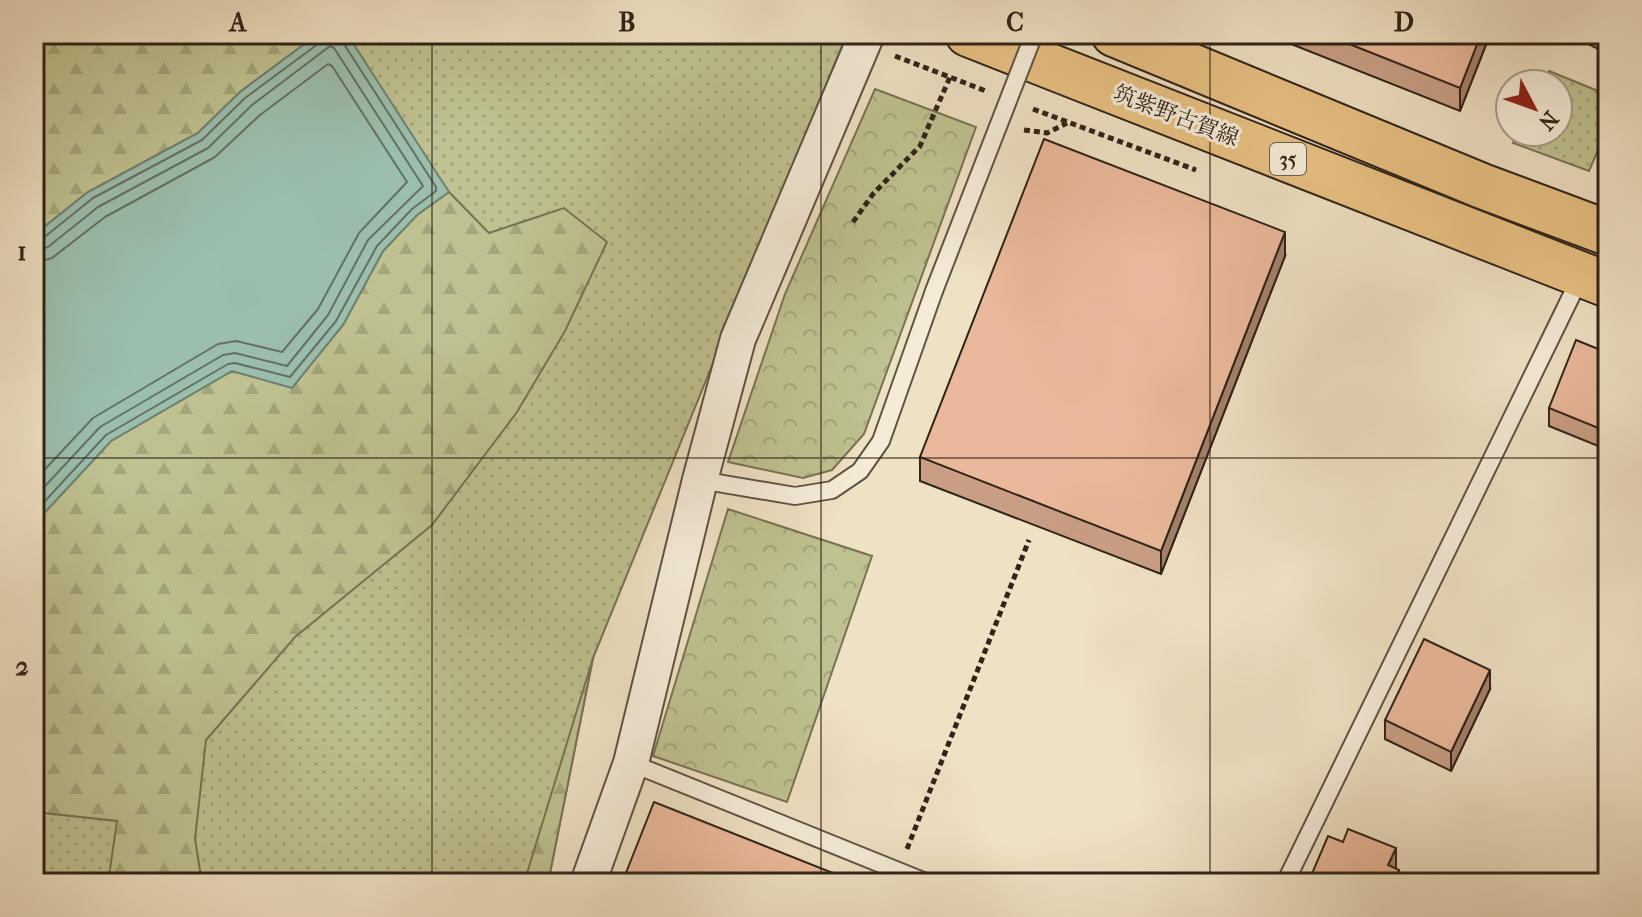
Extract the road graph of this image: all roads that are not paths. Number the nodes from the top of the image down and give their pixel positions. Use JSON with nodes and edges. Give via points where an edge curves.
{"nodes":[{"id":1,"x":867,"y":34,"type":"edge"},
{"id":2,"x":968,"y":34,"type":"edge"},
{"id":3,"x":1034,"y":34,"type":"edge"},
{"id":4,"x":1114,"y":34,"type":"edge"},
{"id":5,"x":1606,"y":225,"type":"edge"},
{"id":6,"x":1595,"y":279,"type":"edge"},
{"id":7,"x":700,"y":480,"type":"junction"},
{"id":8,"x":631,"y":763,"type":"junction"},
{"id":9,"x":588,"y":883,"type":"edge"},
{"id":10,"x":928,"y":883,"type":"edge"},
{"id":11,"x":1285,"y":883,"type":"edge"}],
"edges":[{"from":1,"to":7,"type":"street","via":[[738,339]]},
{"from":2,"to":6,"type":"main road","name":"筑紫野古賀線","number":"35"},
{"from":3,"to":7,"type":"lane","bridge":true,"via":[[881,441],[860,471],[832,490],[795,496]]},
{"from":4,"to":5,"type":"main road","number":"35","via":[[1482,186]]},
{"from":6,"to":11,"type":"lane"},
{"from":7,"to":8,"type":"street"},
{"from":8,"to":9,"type":"street"},
{"from":8,"to":10,"type":"lane"}]}
